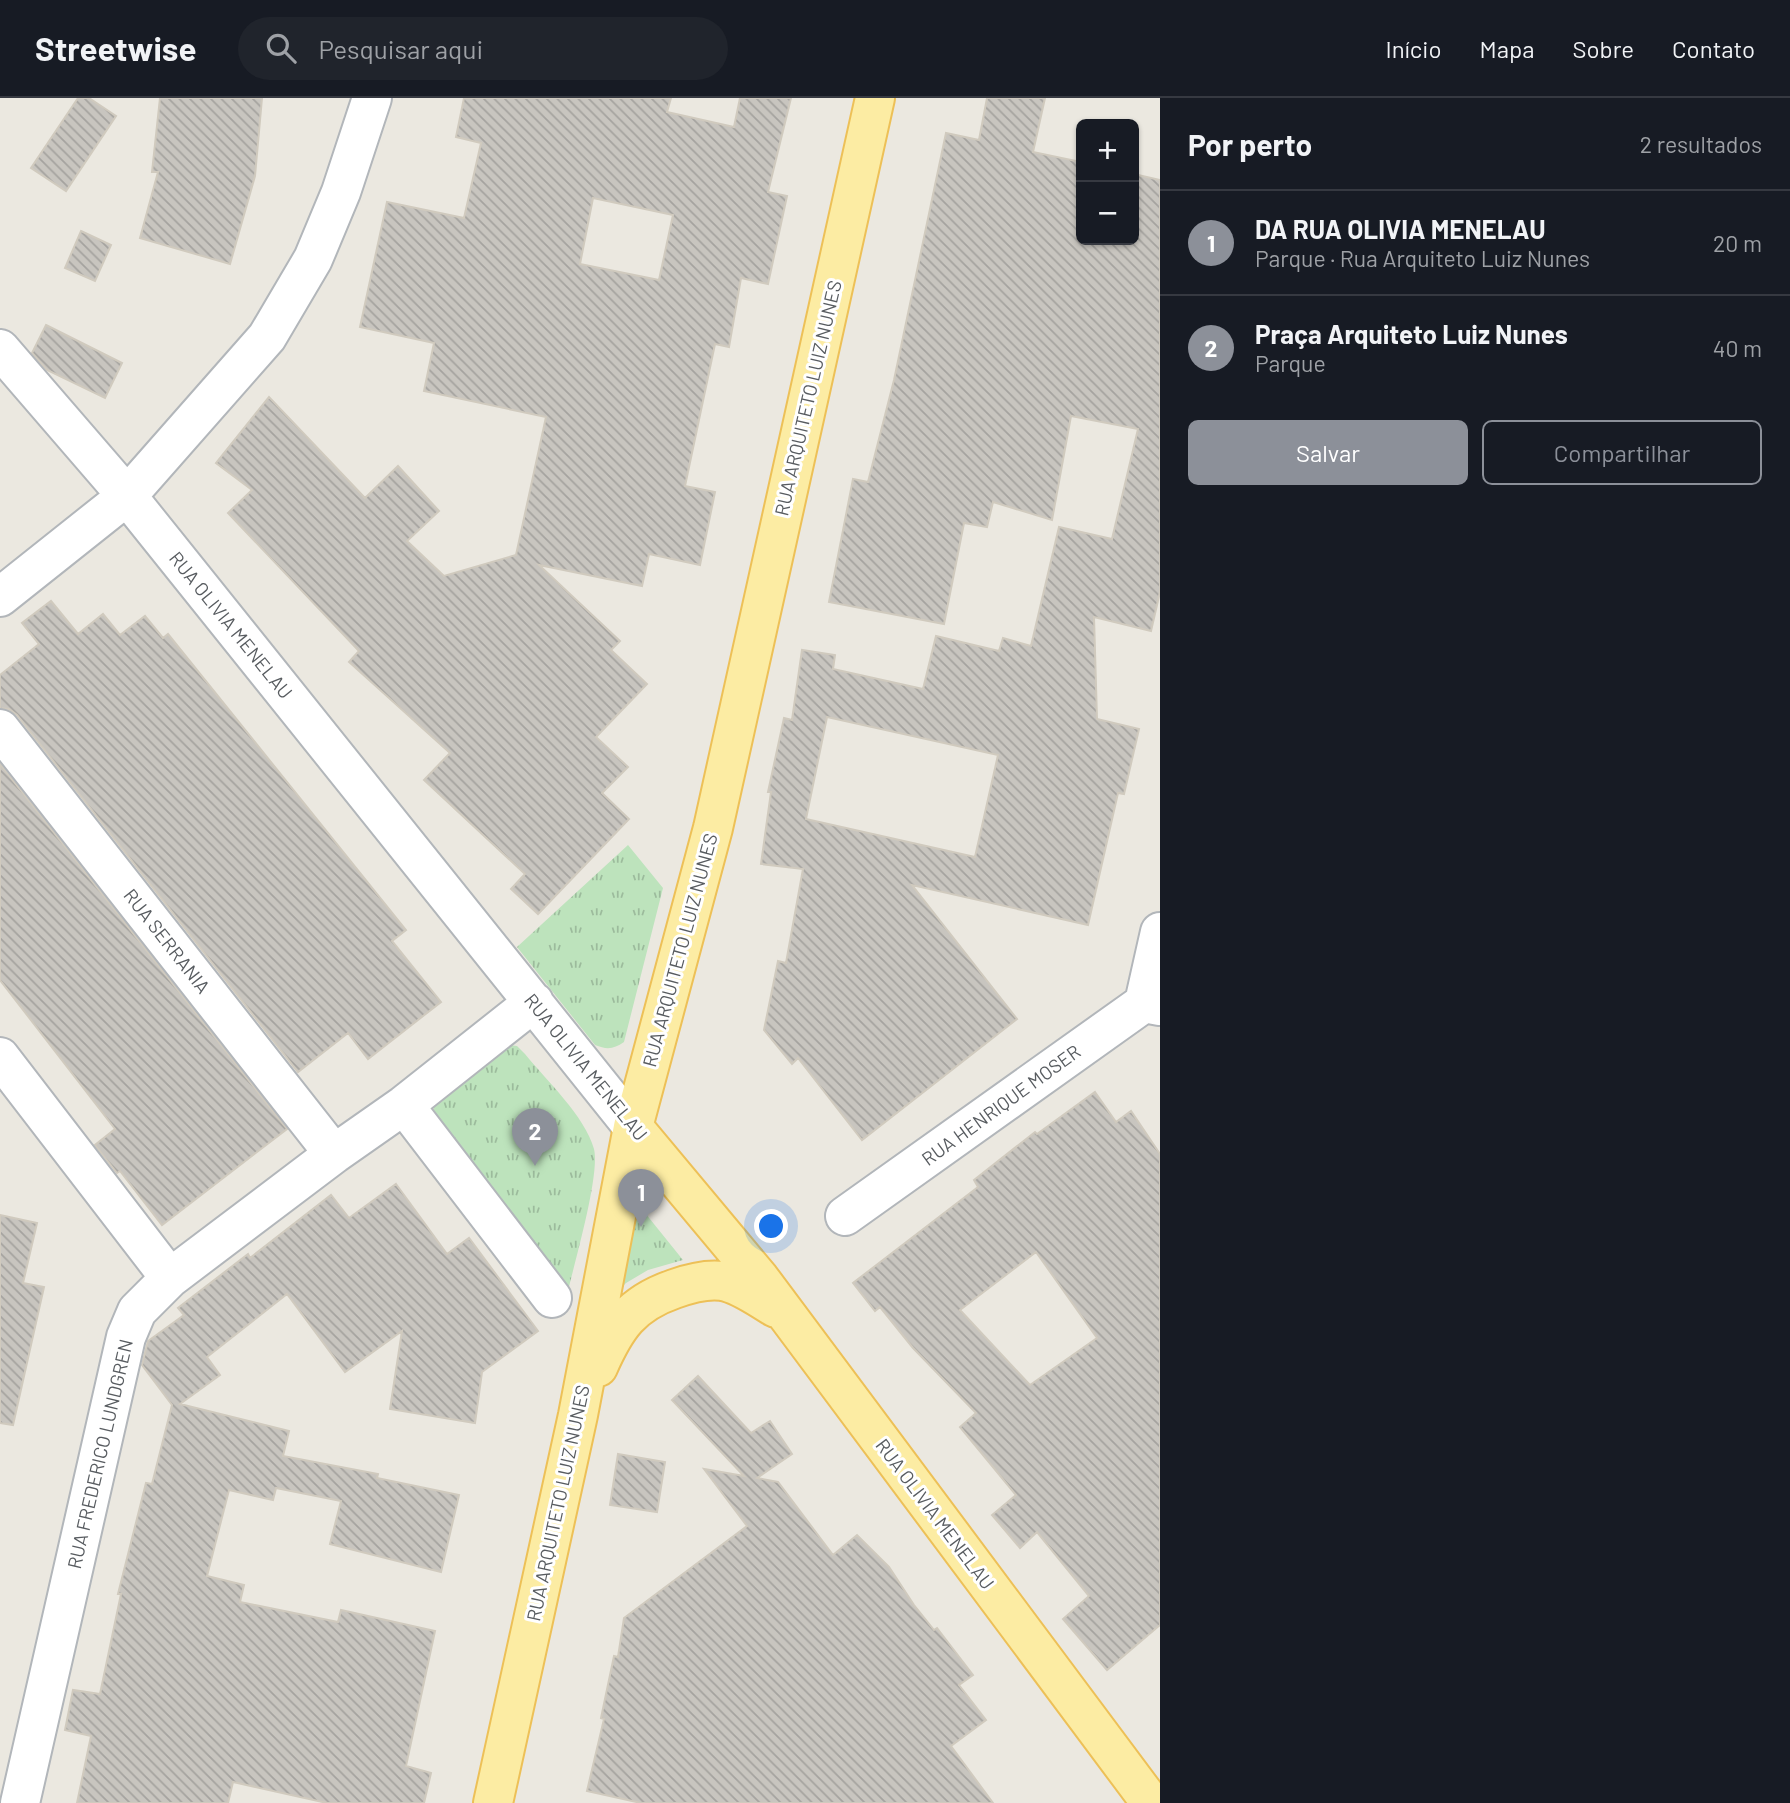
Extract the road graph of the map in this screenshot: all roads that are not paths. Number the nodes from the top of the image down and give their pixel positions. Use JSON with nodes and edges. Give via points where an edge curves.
{"nodes":[{"id":1,"x":372,"y":98,"type":"edge"},
{"id":2,"x":875,"y":98,"type":"edge"},
{"id":3,"x":0,"y":349,"type":"edge"},
{"id":4,"x":127,"y":496,"type":"junction"},
{"id":5,"x":0,"y":597,"type":"edge"},
{"id":6,"x":0,"y":729,"type":"edge"},
{"id":7,"x":1160,"y":932,"type":"edge"},
{"id":8,"x":534,"y":1002,"type":"junction"},
{"id":9,"x":1152,"y":1004,"type":"edge"},
{"id":10,"x":0,"y":1057,"type":"edge"},
{"id":11,"x":404,"y":1105,"type":"junction"},
{"id":12,"x":633,"y":1128,"type":"junction"},
{"id":13,"x":334,"y":1154,"type":"junction"},
{"id":14,"x":845,"y":1216,"type":"dead end"},
{"id":15,"x":170,"y":1279,"type":"junction"},
{"id":16,"x":552,"y":1298,"type":"dead end"},
{"id":17,"x":786,"y":1315,"type":"junction"},
{"id":18,"x":578,"y":1415,"type":"junction"},
{"id":19,"x":1149,"y":1798,"type":"edge"},
{"id":20,"x":20,"y":1803,"type":"edge"},
{"id":21,"x":492,"y":1803,"type":"edge"}],
"edges":[{"from":1,"to":4,"type":"street","via":[[313,259],[267,337]]},
{"from":2,"to":12,"type":"main road","name":"RUA ARQUITETO LUIZ NUNES","via":[[713,828]]},
{"from":3,"to":4,"type":"street","name":"RUA OLIVIA MENELAU"},
{"from":4,"to":5,"type":"street"},
{"from":4,"to":8,"type":"street","name":"RUA OLIVIA MENELAU"},
{"from":6,"to":13,"type":"street","name":"RUA SERRANIA"},
{"from":7,"to":9,"type":"street"},
{"from":8,"to":11,"type":"street","name":"RUA FREDERICO LUNDGREN"},
{"from":8,"to":12,"type":"street","name":"RUA OLIVIA MENELAU"},
{"from":9,"to":14,"type":"street","name":"RUA HENRIQUE MOSER"},
{"from":10,"to":15,"type":"street"},
{"from":11,"to":13,"type":"street","name":"RUA FREDERICO LUNDGREN"},
{"from":11,"to":16,"type":"street"},
{"from":12,"to":17,"type":"main road","name":"RUA OLIVIA MENELAU"},
{"from":12,"to":18,"type":"main road","name":"RUA ARQUITETO LUIZ NUNES"},
{"from":13,"to":15,"type":"street","name":"RUA FREDERICO LUNDGREN"},
{"from":15,"to":20,"type":"street","name":"RUA FREDERICO LUNDGREN","via":[[138,1311],[126,1337]]},
{"from":17,"to":18,"type":"main road","via":[[722,1281],[688,1284],[651,1297],[628,1314],[610,1340]]},
{"from":17,"to":19,"type":"main road","name":"RUA OLIVIA MENELAU"},
{"from":18,"to":21,"type":"main road","name":"RUA ARQUITETO LUIZ NUNES"}]}
